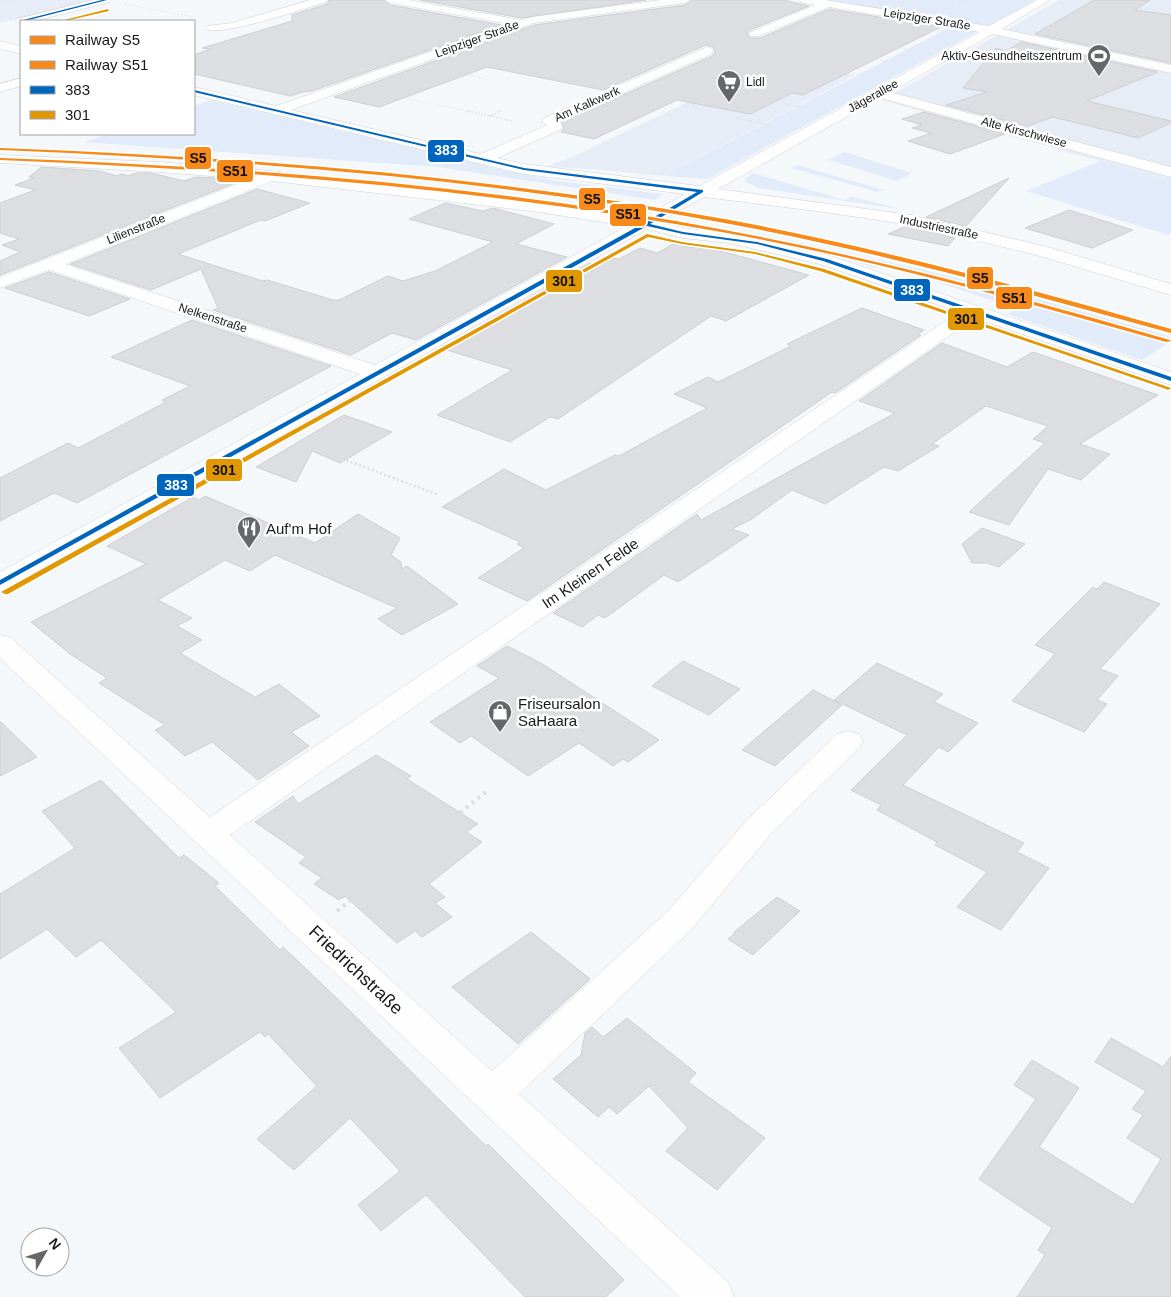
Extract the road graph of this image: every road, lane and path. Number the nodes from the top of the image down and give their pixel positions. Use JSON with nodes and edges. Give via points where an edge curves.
{"nodes":[{"id":1,"x":4,"y":0,"type":"edge"},
{"id":2,"x":15,"y":0,"type":"edge"},
{"id":3,"x":106,"y":0,"type":"edge"},
{"id":4,"x":322,"y":0,"type":"edge"},
{"id":5,"x":397,"y":0,"type":"edge"},
{"id":6,"x":685,"y":0,"type":"edge"},
{"id":7,"x":804,"y":0,"type":"edge"},
{"id":8,"x":1045,"y":0,"type":"edge"},
{"id":9,"x":123,"y":3,"type":"dead end"},
{"id":10,"x":827,"y":4,"type":"junction"},
{"id":11,"x":333,"y":13,"type":"dead end"},
{"id":12,"x":464,"y":13,"type":"junction"},
{"id":13,"x":193,"y":18,"type":"dead end"},
{"id":14,"x":25,"y":20,"type":"edge"},
{"id":15,"x":253,"y":20,"type":"junction"},
{"id":16,"x":727,"y":20,"type":"dead end"},
{"id":17,"x":20,"y":21,"type":"edge"},
{"id":18,"x":523,"y":23,"type":"junction"},
{"id":19,"x":7,"y":25,"type":"dead end"},
{"id":20,"x":713,"y":27,"type":"dead end"},
{"id":21,"x":211,"y":28,"type":"dead end"},
{"id":22,"x":413,"y":29,"type":"junction"},
{"id":23,"x":991,"y":30,"type":"junction"},
{"id":24,"x":755,"y":34,"type":"dead end"},
{"id":25,"x":824,"y":36,"type":"dead end"},
{"id":26,"x":246,"y":44,"type":"dead end"},
{"id":27,"x":367,"y":44,"type":"junction"},
{"id":28,"x":0,"y":45,"type":"edge"},
{"id":29,"x":800,"y":47,"type":"dead end"},
{"id":30,"x":20,"y":50,"type":"edge"},
{"id":31,"x":275,"y":50,"type":"junction"},
{"id":32,"x":707,"y":51,"type":"dead end"},
{"id":33,"x":920,"y":52,"type":"dead end"},
{"id":34,"x":266,"y":53,"type":"dead end"},
{"id":35,"x":305,"y":56,"type":"junction"},
{"id":36,"x":297,"y":59,"type":"dead end"},
{"id":37,"x":320,"y":60,"type":"junction"},
{"id":38,"x":471,"y":60,"type":"dead end"},
{"id":39,"x":897,"y":63,"type":"dead end"},
{"id":40,"x":347,"y":65,"type":"dead end"},
{"id":41,"x":1171,"y":69,"type":"edge"},
{"id":42,"x":467,"y":75,"type":"junction"},
{"id":43,"x":269,"y":78,"type":"junction"},
{"id":44,"x":233,"y":79,"type":"dead end"},
{"id":45,"x":265,"y":79,"type":"dead end"},
{"id":46,"x":490,"y":80,"type":"dead end"},
{"id":47,"x":20,"y":82,"type":"edge"},
{"id":48,"x":897,"y":82,"type":"junction"},
{"id":49,"x":0,"y":88,"type":"edge"},
{"id":50,"x":195,"y":91,"type":"edge"},
{"id":51,"x":331,"y":92,"type":"junction"},
{"id":52,"x":878,"y":93,"type":"junction"},
{"id":53,"x":408,"y":95,"type":"dead end"},
{"id":54,"x":217,"y":96,"type":"junction"},
{"id":55,"x":411,"y":96,"type":"junction"},
{"id":56,"x":195,"y":99,"type":"edge"},
{"id":57,"x":431,"y":104,"type":"junction"},
{"id":58,"x":784,"y":104,"type":"dead end"},
{"id":59,"x":427,"y":105,"type":"dead end"},
{"id":60,"x":812,"y":109,"type":"dead end"},
{"id":61,"x":278,"y":110,"type":"junction"},
{"id":62,"x":702,"y":110,"type":"dead end"},
{"id":63,"x":501,"y":111,"type":"dead end"},
{"id":64,"x":488,"y":116,"type":"junction"},
{"id":65,"x":497,"y":118,"type":"junction"},
{"id":66,"x":736,"y":118,"type":"dead end"},
{"id":67,"x":493,"y":120,"type":"dead end"},
{"id":68,"x":515,"y":122,"type":"dead end"},
{"id":69,"x":775,"y":126,"type":"dead end"},
{"id":70,"x":0,"y":159,"type":"edge"},
{"id":71,"x":482,"y":159,"type":"junction"},
{"id":72,"x":18,"y":160,"type":"junction"},
{"id":73,"x":0,"y":166,"type":"edge"},
{"id":74,"x":1171,"y":172,"type":"edge"},
{"id":75,"x":271,"y":176,"type":"junction"},
{"id":76,"x":701,"y":191,"type":"junction"},
{"id":77,"x":646,"y":224,"type":"junction"},
{"id":78,"x":48,"y":264,"type":"junction"},
{"id":79,"x":0,"y":283,"type":"edge"},
{"id":80,"x":1171,"y":290,"type":"edge"},
{"id":81,"x":972,"y":311,"type":"junction"},
{"id":82,"x":378,"y":373,"type":"junction"},
{"id":83,"x":1171,"y":379,"type":"edge"},
{"id":84,"x":272,"y":432,"type":"junction"},
{"id":85,"x":440,"y":495,"type":"dead end"},
{"id":86,"x":0,"y":583,"type":"edge"},
{"id":87,"x":0,"y":643,"type":"edge"},
{"id":88,"x":848,"y":741,"type":"dead end"},
{"id":89,"x":486,"y":792,"type":"dead end"},
{"id":90,"x":208,"y":834,"type":"junction"},
{"id":91,"x":334,"y":913,"type":"dead end"},
{"id":92,"x":492,"y":1095,"type":"junction"},
{"id":93,"x":712,"y":1297,"type":"edge"}],
"edges":[{"from":1,"to":2,"type":"path"},
{"from":3,"to":14,"type":"street"},
{"from":4,"to":15,"type":"street"},
{"from":5,"to":12,"type":"street"},
{"from":6,"to":18,"type":"street","name":"Leipziger Straße"},
{"from":7,"to":10,"type":"street","name":"Leipziger Straße"},
{"from":8,"to":23,"type":"street","name":"Jägerallee"},
{"from":9,"to":13,"type":"path"},
{"from":10,"to":23,"type":"street","name":"Leipziger Straße"},
{"from":10,"to":24,"type":"street"},
{"from":11,"to":22,"type":"path"},
{"from":12,"to":18,"type":"street"},
{"from":12,"to":22,"type":"path"},
{"from":15,"to":21,"type":"street"},
{"from":15,"to":27,"type":"path"},
{"from":16,"to":20,"type":"path"},
{"from":17,"to":19,"type":"street"},
{"from":18,"to":51,"type":"street","name":"Leipziger Straße"},
{"from":22,"to":27,"type":"path"},
{"from":23,"to":41,"type":"street","name":"Leipziger Straße"},
{"from":23,"to":48,"type":"street","name":"Jägerallee"},
{"from":25,"to":33,"type":"path"},
{"from":26,"to":31,"type":"path"},
{"from":27,"to":37,"type":"path"},
{"from":28,"to":30,"type":"street"},
{"from":29,"to":39,"type":"path"},
{"from":31,"to":34,"type":"path"},
{"from":31,"to":35,"type":"path"},
{"from":32,"to":71,"type":"street","name":"Am Kalkwerk","via":[[549,121],[555,127]]},
{"from":35,"to":36,"type":"path"},
{"from":35,"to":37,"type":"path"},
{"from":37,"to":40,"type":"path"},
{"from":38,"to":42,"type":"path","via":[[486,63],[478,66],[487,67]]},
{"from":42,"to":46,"type":"path"},
{"from":42,"to":55,"type":"path"},
{"from":43,"to":44,"type":"path","via":[[250,74]]},
{"from":43,"to":45,"type":"path"},
{"from":43,"to":51,"type":"path"},
{"from":47,"to":49,"type":"street"},
{"from":48,"to":52,"type":"street","name":"Jägerallee"},
{"from":48,"to":62,"type":"path","via":[[772,59],[689,99],[698,102],[692,105]]},
{"from":50,"to":54,"type":"street"},
{"from":51,"to":61,"type":"street","name":"Leipziger Straße"},
{"from":52,"to":74,"type":"street","name":"Alte Kirschwiese"},
{"from":52,"to":76,"type":"street","name":"Jägerallee"},
{"from":53,"to":55,"type":"path"},
{"from":54,"to":56,"type":"street","via":[[202,101]]},
{"from":54,"to":61,"type":"street"},
{"from":55,"to":57,"type":"path","via":[[405,98]]},
{"from":57,"to":59,"type":"path"},
{"from":57,"to":64,"type":"path"},
{"from":58,"to":60,"type":"path"},
{"from":61,"to":71,"type":"street"},
{"from":63,"to":64,"type":"path"},
{"from":64,"to":65,"type":"path"},
{"from":65,"to":67,"type":"path"},
{"from":65,"to":68,"type":"path"},
{"from":66,"to":69,"type":"path"},
{"from":70,"to":72,"type":"street"},
{"from":71,"to":76,"type":"street","via":[[550,173]]},
{"from":72,"to":73,"type":"street"},
{"from":72,"to":75,"type":"street"},
{"from":75,"to":77,"type":"street","via":[[446,195]]},
{"from":75,"to":78,"type":"street","name":"Lilienstraße"},
{"from":76,"to":77,"type":"street","name":"Jägerallee"},
{"from":76,"to":80,"type":"street","name":"Industriestraße","via":[[911,220],[1038,250]]},
{"from":77,"to":81,"type":"street","via":[[683,233],[729,238],[825,260]]},
{"from":77,"to":82,"type":"street","name":"Jägerallee"},
{"from":78,"to":79,"type":"street","name":"Lilienstraße"},
{"from":78,"to":82,"type":"street","name":"Nelkenstraße"},
{"from":81,"to":83,"type":"street"},
{"from":81,"to":90,"type":"street","name":"Im Kleinen Felde"},
{"from":82,"to":84,"type":"street","name":"Jägerallee"},
{"from":84,"to":85,"type":"path"},
{"from":84,"to":86,"type":"street","name":"Jägerallee"},
{"from":87,"to":90,"type":"street","name":"Friedrichstraße"},
{"from":88,"to":92,"type":"street","via":[[759,828],[680,920]]},
{"from":89,"to":91,"type":"path"},
{"from":90,"to":92,"type":"street","name":"Friedrichstraße"},
{"from":92,"to":93,"type":"street","name":"Friedrichstraße"}]}
